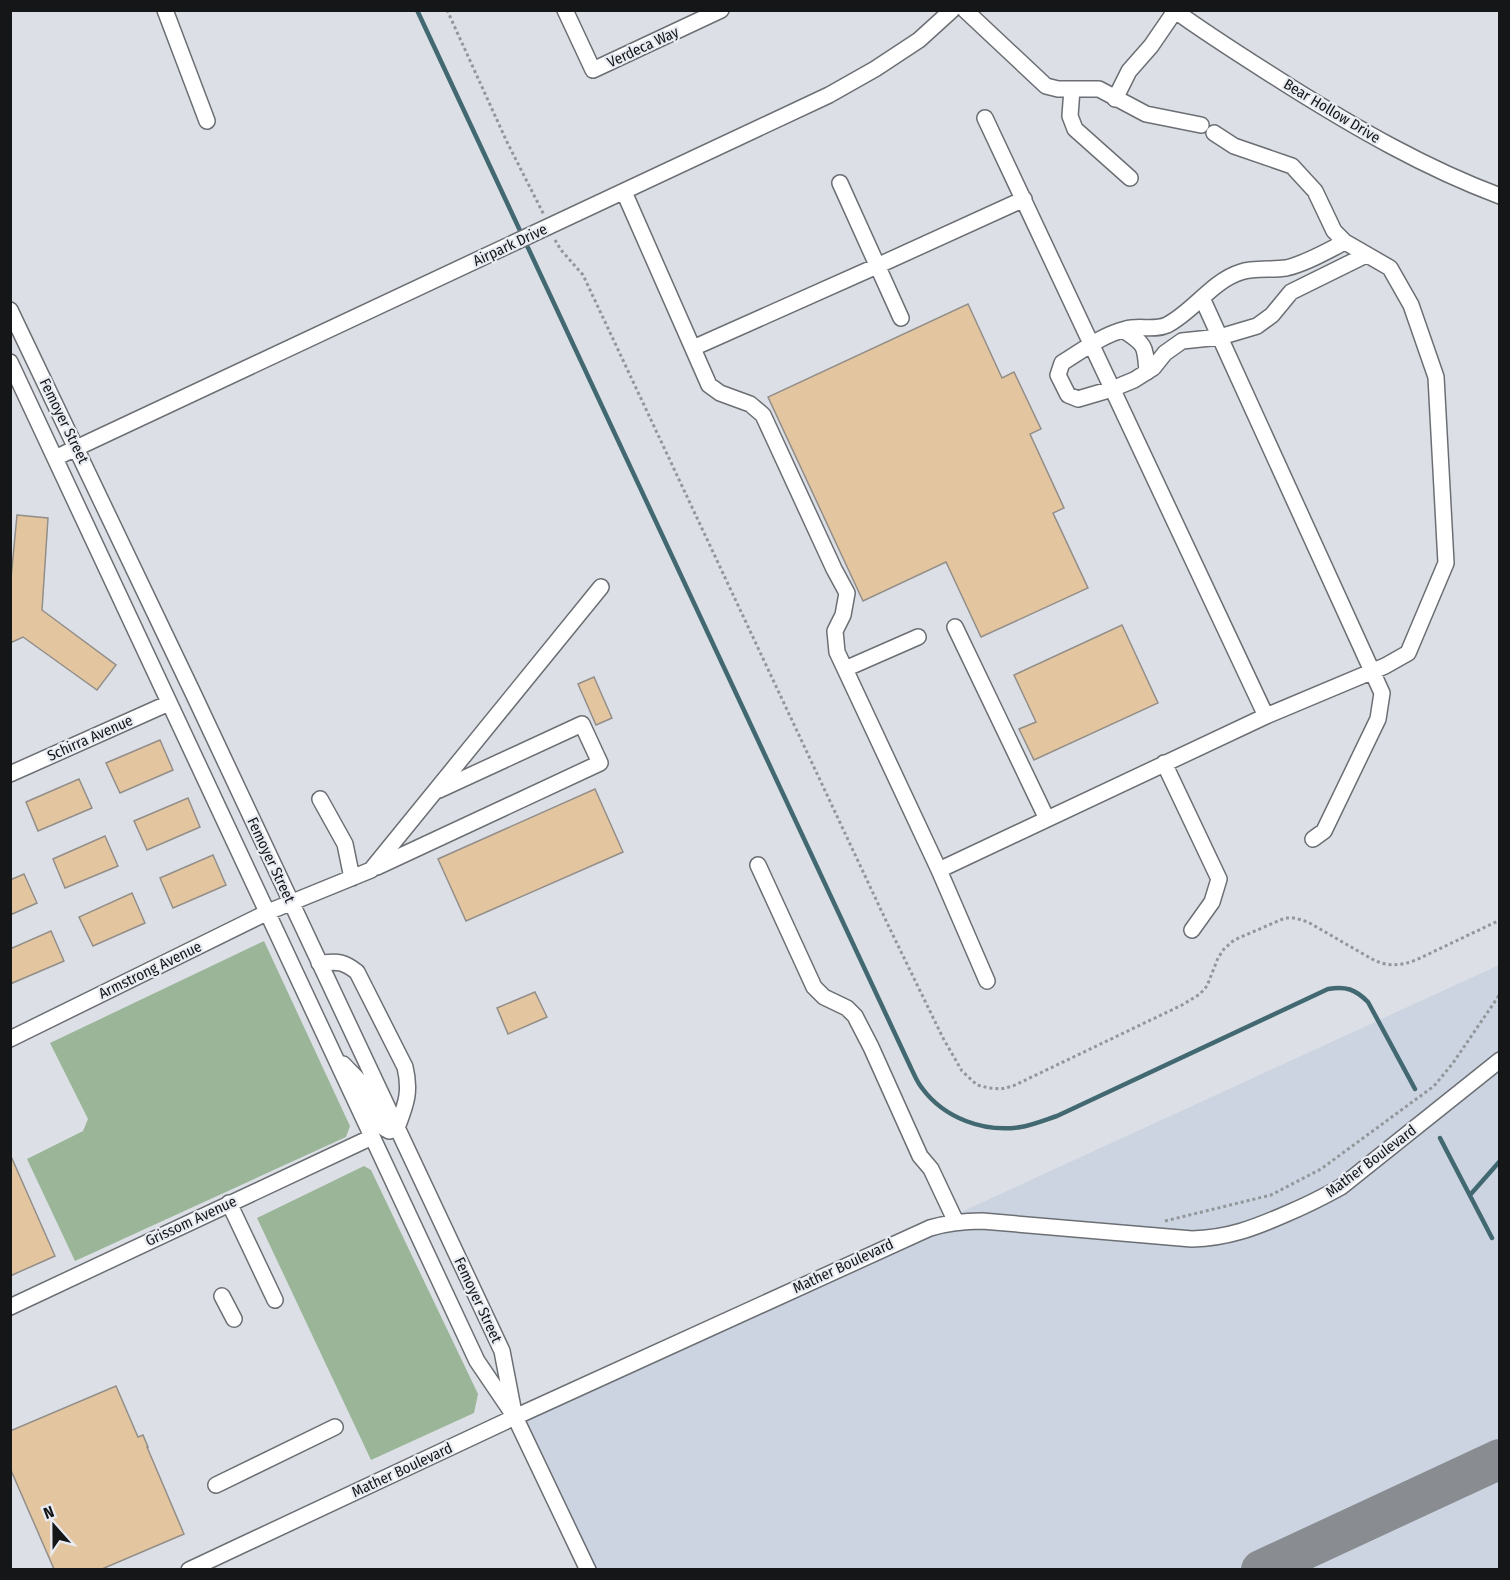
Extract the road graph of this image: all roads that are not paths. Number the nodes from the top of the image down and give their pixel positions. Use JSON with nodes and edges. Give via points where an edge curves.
{"nodes":[{"id":1,"x":165,"y":10,"type":"edge"},
{"id":2,"x":565,"y":10,"type":"edge"},
{"id":3,"x":721,"y":10,"type":"edge"},
{"id":4,"x":952,"y":10,"type":"edge"},
{"id":5,"x":965,"y":10,"type":"edge"},
{"id":6,"x":1174,"y":11,"type":"edge"},
{"id":7,"x":691,"y":17,"type":"edge"},
{"id":8,"x":1072,"y":89,"type":"junction"},
{"id":9,"x":1115,"y":99,"type":"junction"},
{"id":10,"x":986,"y":118,"type":"dead end"},
{"id":11,"x":207,"y":121,"type":"dead end"},
{"id":12,"x":1130,"y":178,"type":"dead end"},
{"id":13,"x":840,"y":183,"type":"dead end"},
{"id":14,"x":624,"y":192,"type":"junction"},
{"id":15,"x":1500,"y":196,"type":"edge"},
{"id":16,"x":1024,"y":199,"type":"junction"},
{"id":17,"x":1345,"y":242,"type":"junction"},
{"id":18,"x":1366,"y":255,"type":"junction"},
{"id":19,"x":877,"y":266,"type":"junction"},
{"id":20,"x":1202,"y":298,"type":"junction"},
{"id":21,"x":10,"y":310,"type":"edge"},
{"id":22,"x":901,"y":318,"type":"dead end"},
{"id":23,"x":1124,"y":330,"type":"junction"},
{"id":24,"x":1220,"y":338,"type":"junction"},
{"id":25,"x":1092,"y":344,"type":"junction"},
{"id":26,"x":693,"y":348,"type":"junction"},
{"id":27,"x":10,"y":363,"type":"edge"},
{"id":28,"x":1147,"y":372,"type":"junction"},
{"id":29,"x":1112,"y":389,"type":"junction"},
{"id":30,"x":77,"y":448,"type":"junction"},
{"id":31,"x":55,"y":458,"type":"junction"},
{"id":32,"x":601,"y":587,"type":"dead end"},
{"id":33,"x":955,"y":627,"type":"dead end"},
{"id":34,"x":918,"y":636,"type":"dead end"},
{"id":35,"x":845,"y":669,"type":"junction"},
{"id":36,"x":1372,"y":671,"type":"junction"},
{"id":37,"x":169,"y":703,"type":"junction"},
{"id":38,"x":1266,"y":716,"type":"junction"},
{"id":39,"x":1164,"y":764,"type":"junction"},
{"id":40,"x":10,"y":774,"type":"edge"},
{"id":41,"x":434,"y":792,"type":"junction"},
{"id":42,"x":320,"y":799,"type":"dead end"},
{"id":43,"x":1047,"y":819,"type":"junction"},
{"id":44,"x":1313,"y":839,"type":"dead end"},
{"id":45,"x":758,"y":865,"type":"dead end"},
{"id":46,"x":371,"y":870,"type":"junction"},
{"id":47,"x":939,"y":870,"type":"junction"},
{"id":48,"x":352,"y":878,"type":"junction"},
{"id":49,"x":290,"y":903,"type":"junction"},
{"id":50,"x":268,"y":912,"type":"junction"},
{"id":51,"x":1192,"y":930,"type":"dead end"},
{"id":52,"x":320,"y":963,"type":"junction"},
{"id":53,"x":987,"y":981,"type":"dead end"},
{"id":54,"x":10,"y":1039,"type":"edge"},
{"id":55,"x":333,"y":1053,"type":"junction"},
{"id":56,"x":1500,"y":1060,"type":"edge"},
{"id":57,"x":397,"y":1128,"type":"junction"},
{"id":58,"x":372,"y":1137,"type":"junction"},
{"id":59,"x":229,"y":1203,"type":"junction"},
{"id":60,"x":956,"y":1222,"type":"junction"},
{"id":61,"x":222,"y":1296,"type":"dead end"},
{"id":62,"x":275,"y":1300,"type":"dead end"},
{"id":63,"x":10,"y":1307,"type":"edge"},
{"id":64,"x":234,"y":1319,"type":"dead end"},
{"id":65,"x":515,"y":1417,"type":"junction"},
{"id":66,"x":335,"y":1426,"type":"dead end"},
{"id":67,"x":216,"y":1485,"type":"dead end"},
{"id":68,"x":189,"y":1569,"type":"edge"},
{"id":69,"x":588,"y":1569,"type":"edge"}],
"edges":[{"from":1,"to":11,"type":"street"},
{"from":2,"to":7,"type":"street","name":"Verdeca Way","via":[[593,70]]},
{"from":3,"to":7,"type":"street","name":"Verdeca Way"},
{"from":4,"to":14,"type":"street","name":"Airpark Drive","via":[[919,40],[829,95]]},
{"from":5,"to":8,"type":"street","via":[[1047,86]]},
{"from":6,"to":9,"type":"street","via":[[1129,71]]},
{"from":6,"to":15,"type":"street","name":"Bear Hollow Drive","via":[[1380,141],[1436,170]]},
{"from":8,"to":9,"type":"street","via":[[1099,89]]},
{"from":8,"to":12,"type":"street","via":[[1070,116],[1075,129]]},
{"from":9,"to":17,"type":"street","via":[[1146,114],[1207,129],[1234,146],[1292,166],[1315,190],[1334,231]]},
{"from":10,"to":16,"type":"street"},
{"from":13,"to":19,"type":"street"},
{"from":14,"to":26,"type":"street"},
{"from":14,"to":30,"type":"street","name":"Airpark Drive"},
{"from":16,"to":19,"type":"street"},
{"from":16,"to":25,"type":"street"},
{"from":17,"to":18,"type":"street"},
{"from":17,"to":20,"type":"street","via":[[1290,267],[1243,271],[1226,278]]},
{"from":18,"to":24,"type":"street","via":[[1291,291],[1272,315],[1257,326]]},
{"from":18,"to":36,"type":"street","via":[[1390,268],[1413,310],[1436,377],[1446,563],[1408,653]]},
{"from":19,"to":22,"type":"street"},
{"from":19,"to":26,"type":"street"},
{"from":20,"to":23,"type":"street","via":[[1164,326]]},
{"from":20,"to":24,"type":"street"},
{"from":21,"to":30,"type":"street","name":"Femoyer Street"},
{"from":23,"to":25,"type":"street"},
{"from":23,"to":28,"type":"street","via":[[1141,342]]},
{"from":24,"to":28,"type":"street","via":[[1182,341]]},
{"from":24,"to":36,"type":"street"},
{"from":25,"to":29,"type":"street"},
{"from":25,"to":29,"type":"street","via":[[1062,363],[1058,375],[1068,395],[1077,399]]},
{"from":26,"to":35,"type":"street","via":[[709,386],[750,404],[763,415],[847,593],[843,615],[834,631]]},
{"from":27,"to":31,"type":"street","name":"Femoyer Street"},
{"from":28,"to":29,"type":"street"},
{"from":29,"to":38,"type":"street"},
{"from":30,"to":31,"type":"street","name":"Airpark Drive"},
{"from":30,"to":49,"type":"street","name":"Femoyer Street"},
{"from":31,"to":37,"type":"street","name":"Femoyer Street"},
{"from":32,"to":41,"type":"street"},
{"from":33,"to":43,"type":"street"},
{"from":34,"to":35,"type":"street"},
{"from":35,"to":47,"type":"street"},
{"from":36,"to":38,"type":"street"},
{"from":36,"to":44,"type":"street","via":[[1382,693],[1378,719],[1324,831]]},
{"from":37,"to":40,"type":"street","name":"Schirra Avenue"},
{"from":37,"to":50,"type":"street","name":"Femoyer Street"},
{"from":38,"to":39,"type":"street"},
{"from":39,"to":43,"type":"street"},
{"from":39,"to":51,"type":"street","via":[[1219,879],[1212,902]]},
{"from":41,"to":46,"type":"street"},
{"from":41,"to":46,"type":"street","name":"Armstrong Avenue","via":[[582,724],[600,763]]},
{"from":42,"to":48,"type":"street","via":[[345,844]]},
{"from":43,"to":47,"type":"street"},
{"from":45,"to":60,"type":"street","via":[[814,987],[855,1016],[920,1156],[931,1169]]},
{"from":46,"to":48,"type":"street","name":"Armstrong Avenue"},
{"from":47,"to":53,"type":"street"},
{"from":48,"to":49,"type":"street","name":"Armstrong Avenue"},
{"from":49,"to":50,"type":"street","name":"Armstrong Avenue"},
{"from":49,"to":52,"type":"street","name":"Femoyer Street"},
{"from":50,"to":54,"type":"street","name":"Armstrong Avenue"},
{"from":50,"to":55,"type":"street","name":"Femoyer Street"},
{"from":52,"to":57,"type":"street","name":"Femoyer Street"},
{"from":52,"to":57,"type":"street","via":[[341,962],[357,972],[405,1067],[406,1104]]},
{"from":55,"to":57,"type":"street","via":[[362,1085],[382,1128]]},
{"from":55,"to":58,"type":"street","name":"Femoyer Street"},
{"from":56,"to":60,"type":"street","name":"Mather Boulevard","via":[[1341,1187],[1242,1232],[1192,1239]]},
{"from":57,"to":65,"type":"street","name":"Femoyer Street","via":[[502,1351]]},
{"from":58,"to":59,"type":"street","name":"Grissom Avenue"},
{"from":58,"to":65,"type":"street","name":"Femoyer Street","via":[[477,1361]]},
{"from":59,"to":62,"type":"street"},
{"from":59,"to":63,"type":"street","name":"Grissom Avenue"},
{"from":60,"to":65,"type":"street","name":"Mather Boulevard","via":[[915,1234]]},
{"from":61,"to":64,"type":"street"},
{"from":65,"to":68,"type":"street","name":"Mather Boulevard"},
{"from":65,"to":69,"type":"street","name":"Femoyer Street"},
{"from":66,"to":67,"type":"street"}]}
